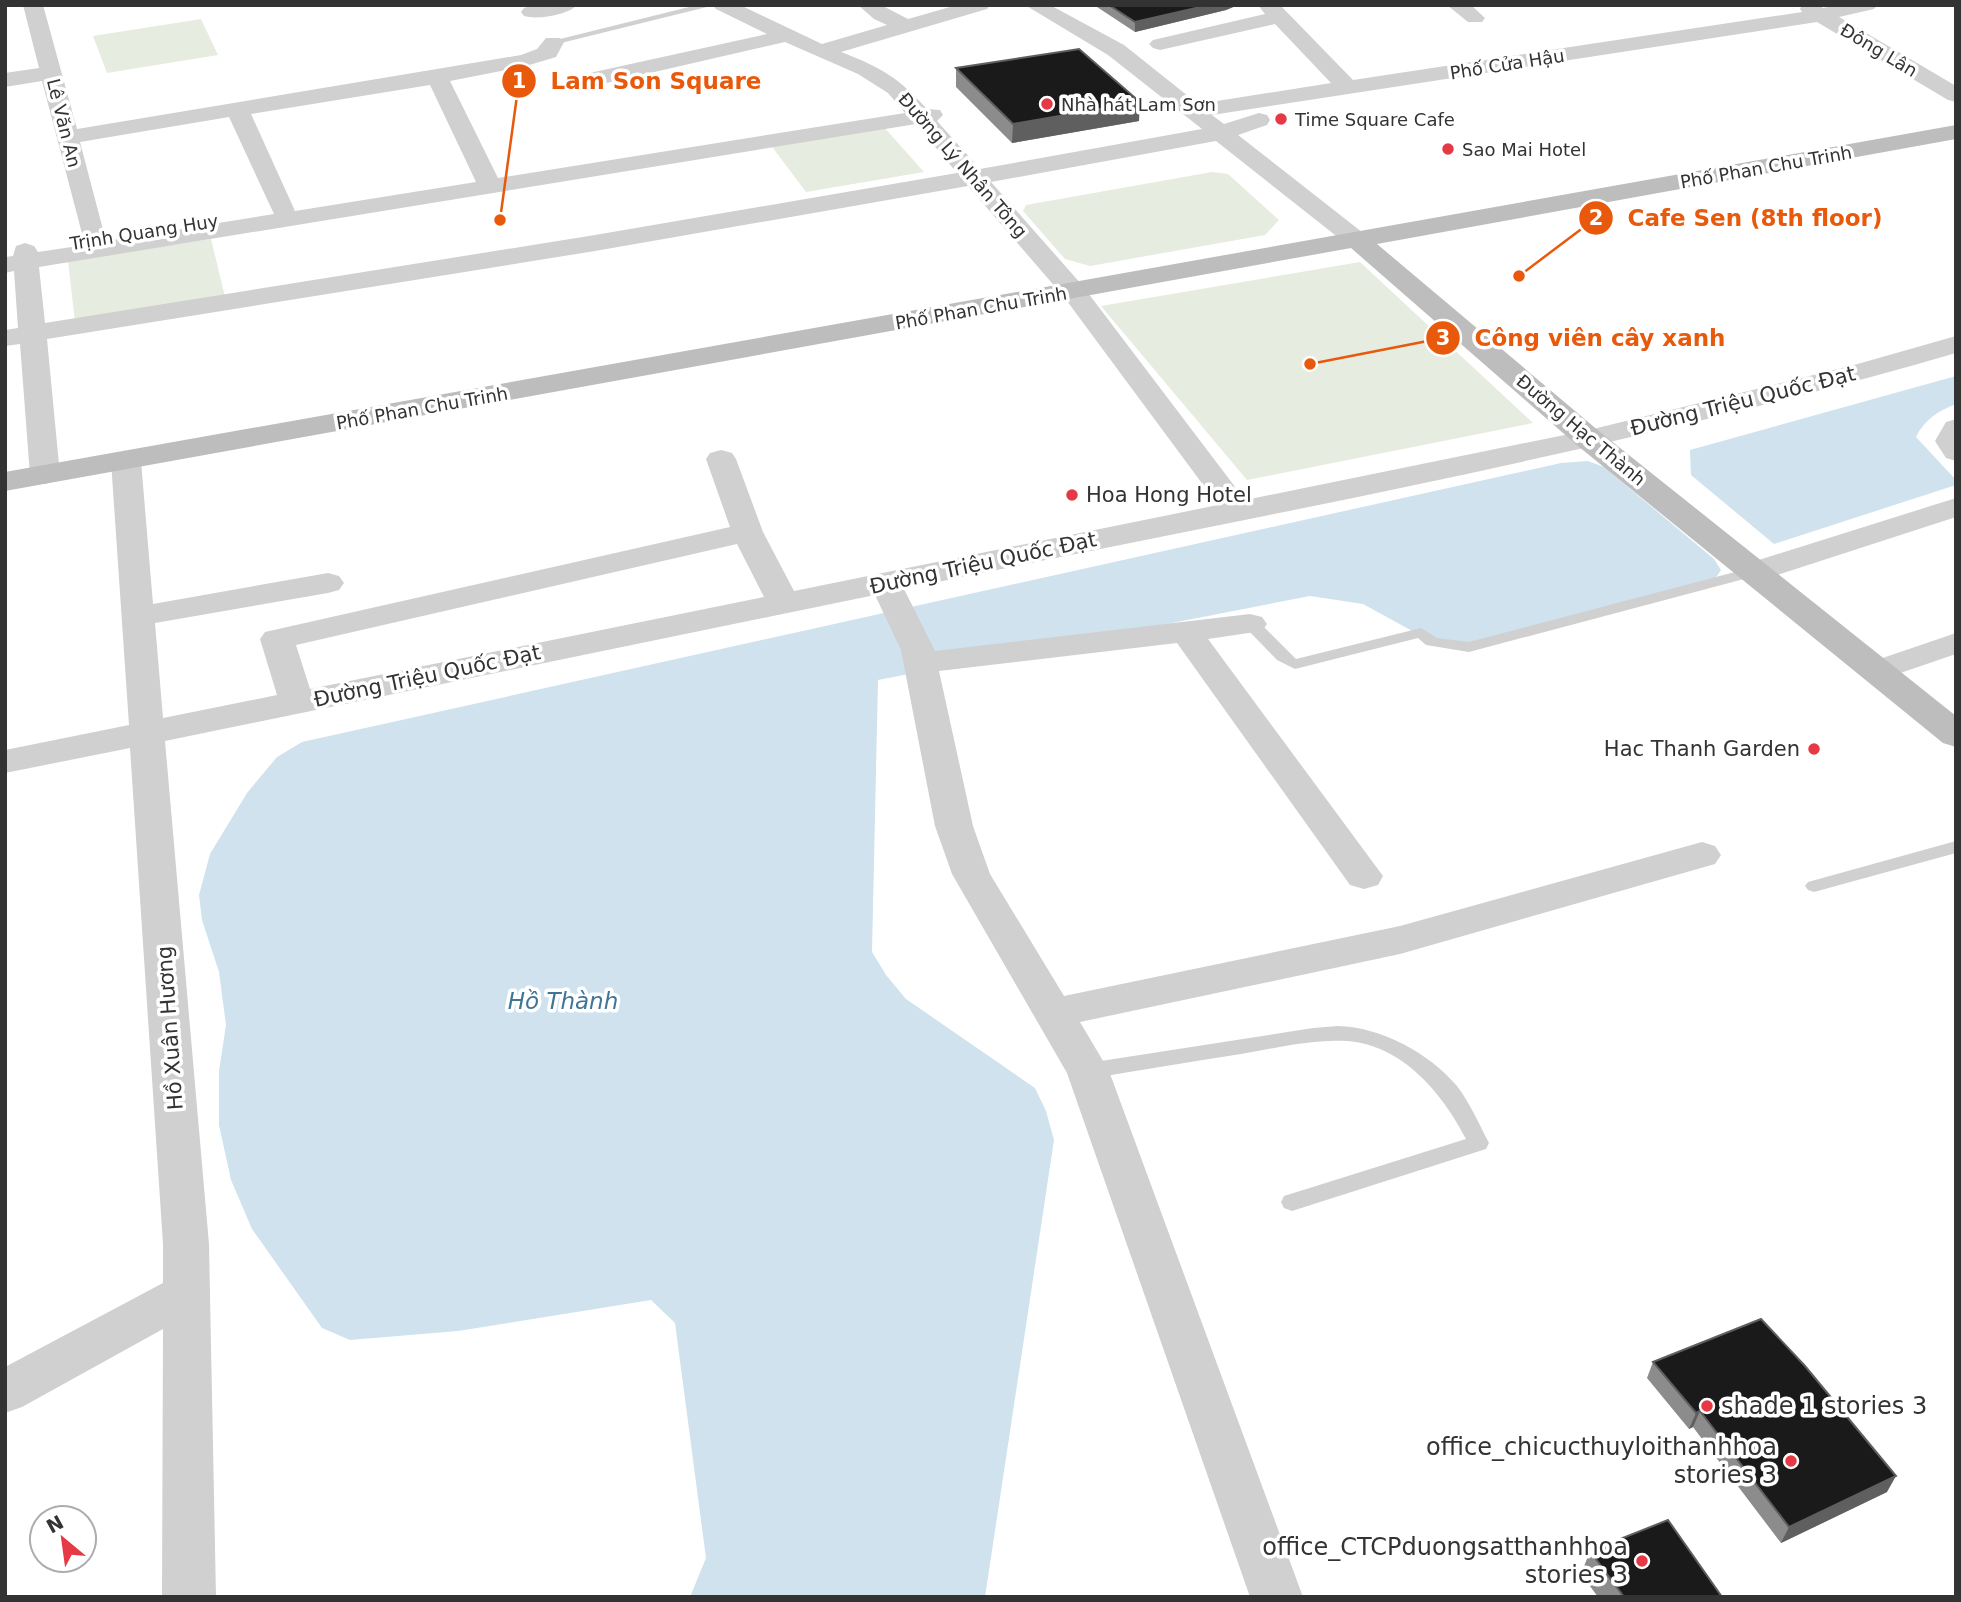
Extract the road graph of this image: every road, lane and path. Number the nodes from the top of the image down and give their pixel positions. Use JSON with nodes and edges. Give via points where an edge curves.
{"nodes":[{"id":1,"x":33,"y":5,"type":"edge"},
{"id":2,"x":567,"y":5,"type":"edge"},
{"id":3,"x":710,"y":5,"type":"edge"},
{"id":4,"x":723,"y":5,"type":"edge"},
{"id":5,"x":869,"y":5,"type":"edge"},
{"id":6,"x":980,"y":5,"type":"edge"},
{"id":7,"x":1034,"y":5,"type":"edge"},
{"id":8,"x":1457,"y":5,"type":"edge"},
{"id":9,"x":1867,"y":5,"type":"edge"},
{"id":10,"x":1812,"y":10,"type":"edge"},
{"id":11,"x":1274,"y":11,"type":"edge"},
{"id":12,"x":531,"y":12,"type":"dead end"},
{"id":13,"x":1475,"y":18,"type":"dead end"},
{"id":14,"x":906,"y":26,"type":"junction"},
{"id":15,"x":786,"y":36,"type":"junction"},
{"id":16,"x":553,"y":41,"type":"joint"},
{"id":17,"x":1160,"y":44,"type":"dead end"},
{"id":18,"x":820,"y":51,"type":"junction"},
{"id":19,"x":51,"y":73,"type":"junction"},
{"id":20,"x":437,"y":77,"type":"junction"},
{"id":21,"x":5,"y":80,"type":"edge"},
{"id":22,"x":586,"y":81,"type":"dead end"},
{"id":23,"x":1349,"y":89,"type":"junction"},
{"id":24,"x":1956,"y":95,"type":"edge"},
{"id":25,"x":237,"y":109,"type":"junction"},
{"id":26,"x":1194,"y":111,"type":"junction"},
{"id":27,"x":924,"y":115,"type":"junction"},
{"id":28,"x":1259,"y":120,"type":"dead end"},
{"id":29,"x":1956,"y":132,"type":"edge"},
{"id":30,"x":67,"y":137,"type":"junction"},
{"id":31,"x":1230,"y":140,"type":"junction"},
{"id":32,"x":486,"y":179,"type":"junction"},
{"id":33,"x":978,"y":183,"type":"junction"},
{"id":34,"x":283,"y":210,"type":"junction"},
{"id":35,"x":94,"y":240,"type":"junction"},
{"id":36,"x":1358,"y":241,"type":"junction"},
{"id":37,"x":15,"y":258,"type":"edge"},
{"id":38,"x":1073,"y":291,"type":"junction"},
{"id":39,"x":23,"y":340,"type":"edge"},
{"id":40,"x":1953,"y":348,"type":"edge"},
{"id":41,"x":5,"y":352,"type":"edge"},
{"id":42,"x":1956,"y":428,"type":"edge"},
{"id":43,"x":1589,"y":439,"type":"junction"},
{"id":44,"x":1956,"y":452,"type":"edge"},
{"id":45,"x":721,"y":459,"type":"dead end"},
{"id":46,"x":127,"y":461,"type":"junction"},
{"id":47,"x":45,"y":475,"type":"junction"},
{"id":48,"x":5,"y":482,"type":"edge"},
{"id":49,"x":1956,"y":508,"type":"edge"},
{"id":50,"x":1238,"y":511,"type":"junction"},
{"id":51,"x":747,"y":532,"type":"junction"},
{"id":52,"x":1754,"y":572,"type":"junction"},
{"id":53,"x":328,"y":583,"type":"dead end"},
{"id":54,"x":889,"y":591,"type":"junction"},
{"id":55,"x":784,"y":604,"type":"junction"},
{"id":56,"x":139,"y":616,"type":"junction"},
{"id":57,"x":1250,"y":624,"type":"joint"},
{"id":58,"x":1185,"y":631,"type":"junction"},
{"id":59,"x":1956,"y":643,"type":"edge"},
{"id":60,"x":919,"y":656,"type":"junction"},
{"id":61,"x":1877,"y":671,"type":"junction"},
{"id":62,"x":296,"y":703,"type":"junction"},
{"id":63,"x":148,"y":734,"type":"junction"},
{"id":64,"x":1956,"y":735,"type":"edge"},
{"id":65,"x":5,"y":762,"type":"edge"},
{"id":66,"x":1956,"y":847,"type":"edge"},
{"id":67,"x":1702,"y":855,"type":"dead end"},
{"id":68,"x":1364,"y":876,"type":"dead end"},
{"id":69,"x":1814,"y":886,"type":"dead end"},
{"id":70,"x":1053,"y":1013,"type":"junction"},
{"id":71,"x":1088,"y":1071,"type":"junction"},
{"id":72,"x":1292,"y":1202,"type":"dead end"},
{"id":73,"x":187,"y":1293,"type":"junction"},
{"id":74,"x":5,"y":1392,"type":"edge"},
{"id":75,"x":189,"y":1597,"type":"edge"},
{"id":76,"x":1277,"y":1597,"type":"edge"}],
"edges":[{"from":1,"to":19,"type":"street","name":"Lê Văn An"},
{"from":2,"to":12,"type":"street"},
{"from":3,"to":16,"type":"lane"},
{"from":4,"to":15,"type":"street","name":"Đường Lý Nhân Tông"},
{"from":5,"to":14,"type":"street"},
{"from":6,"to":14,"type":"street"},
{"from":7,"to":26,"type":"street","name":"Đường Hạc Thành","via":[[1116,50]]},
{"from":8,"to":13,"type":"street"},
{"from":9,"to":10,"type":"street","name":"Phố Cửa Hậu"},
{"from":10,"to":23,"type":"street","name":"Phố Cửa Hậu"},
{"from":10,"to":24,"type":"street","name":"Đông Lân"},
{"from":11,"to":17,"type":"street"},
{"from":11,"to":23,"type":"street"},
{"from":14,"to":18,"type":"street"},
{"from":15,"to":18,"type":"street","name":"Đường Lý Nhân Tông"},
{"from":15,"to":22,"type":"street"},
{"from":16,"to":20,"type":"street","via":[[540,56]]},
{"from":18,"to":27,"type":"street","name":"Đường Lý Nhân Tông","via":[[866,69],[897,88]]},
{"from":19,"to":21,"type":"street"},
{"from":19,"to":30,"type":"street","name":"Lê Văn An"},
{"from":20,"to":25,"type":"street"},
{"from":20,"to":32,"type":"street"},
{"from":23,"to":26,"type":"street","name":"Phố Cửa Hậu"},
{"from":25,"to":30,"type":"street"},
{"from":25,"to":34,"type":"street"},
{"from":26,"to":31,"type":"street","name":"Đường Hạc Thành"},
{"from":27,"to":32,"type":"street","name":"Trịnh Quang Huy"},
{"from":27,"to":33,"type":"street","name":"Đường Lý Nhân Tông"},
{"from":27,"to":37,"type":"street"},
{"from":28,"to":31,"type":"street"},
{"from":29,"to":36,"type":"street","name":"Phố Phan Chu Trinh"},
{"from":30,"to":35,"type":"street","name":"Lê Văn An"},
{"from":31,"to":33,"type":"street"},
{"from":31,"to":36,"type":"street","name":"Đường Hạc Thành"},
{"from":32,"to":34,"type":"street","name":"Trịnh Quang Huy"},
{"from":33,"to":38,"type":"street","name":"Đường Lý Nhân Tông"},
{"from":33,"to":39,"type":"street"},
{"from":34,"to":35,"type":"street","name":"Trịnh Quang Huy"},
{"from":35,"to":37,"type":"street","name":"Trịnh Quang Huy"},
{"from":36,"to":38,"type":"street","name":"Phố Phan Chu Trinh"},
{"from":36,"to":43,"type":"street","name":"Đường Hạc Thành"},
{"from":37,"to":39,"type":"street"},
{"from":38,"to":46,"type":"street","name":"Phố Phan Chu Trinh"},
{"from":38,"to":50,"type":"street","name":"Đường Lý Nhân Tông"},
{"from":39,"to":41,"type":"street"},
{"from":39,"to":47,"type":"street"},
{"from":40,"to":43,"type":"street","name":"Đường Triệu Quốc Đạt"},
{"from":42,"to":44,"type":"street","via":[[1950,441]]},
{"from":43,"to":50,"type":"street","name":"Đường Triệu Quốc Đạt"},
{"from":43,"to":52,"type":"street","name":"Đường Hạc Thành"},
{"from":45,"to":51,"type":"street"},
{"from":46,"to":47,"type":"street","name":"Phố Phan Chu Trinh"},
{"from":46,"to":56,"type":"street","name":"Hồ Xuân Hương"},
{"from":47,"to":48,"type":"street","name":"Phố Phan Chu Trinh"},
{"from":49,"to":52,"type":"street"},
{"from":50,"to":54,"type":"street","name":"Đường Triệu Quốc Đạt"},
{"from":51,"to":55,"type":"street"},
{"from":51,"to":62,"type":"street","via":[[277,639]]},
{"from":52,"to":57,"type":"lane","via":[[1469,647],[1432,642],[1421,633],[1295,664]]},
{"from":52,"to":61,"type":"street","name":"Đường Hạc Thành"},
{"from":53,"to":56,"type":"street"},
{"from":54,"to":55,"type":"street","name":"Đường Triệu Quốc Đạt"},
{"from":54,"to":60,"type":"street"},
{"from":55,"to":62,"type":"street","name":"Đường Triệu Quốc Đạt"},
{"from":56,"to":63,"type":"street","name":"Hồ Xuân Hương"},
{"from":57,"to":58,"type":"street"},
{"from":58,"to":60,"type":"street"},
{"from":58,"to":68,"type":"street"},
{"from":59,"to":61,"type":"street"},
{"from":60,"to":70,"type":"street","via":[[954,826],[971,874]]},
{"from":61,"to":64,"type":"street","name":"Đường Hạc Thành"},
{"from":62,"to":63,"type":"street","name":"Đường Triệu Quốc Đạt"},
{"from":63,"to":65,"type":"street","name":"Đường Triệu Quốc Đạt"},
{"from":63,"to":73,"type":"street","name":"Hồ Xuân Hương"},
{"from":66,"to":69,"type":"lane"},
{"from":67,"to":70,"type":"street","via":[[1400,940]]},
{"from":70,"to":71,"type":"street"},
{"from":71,"to":72,"type":"lane","via":[[1312,1035],[1362,1036],[1424,1069],[1449,1091],[1479,1143]]},
{"from":71,"to":76,"type":"street"},
{"from":73,"to":74,"type":"street"},
{"from":73,"to":75,"type":"street","name":"Hồ Xuân Hương"}]}
